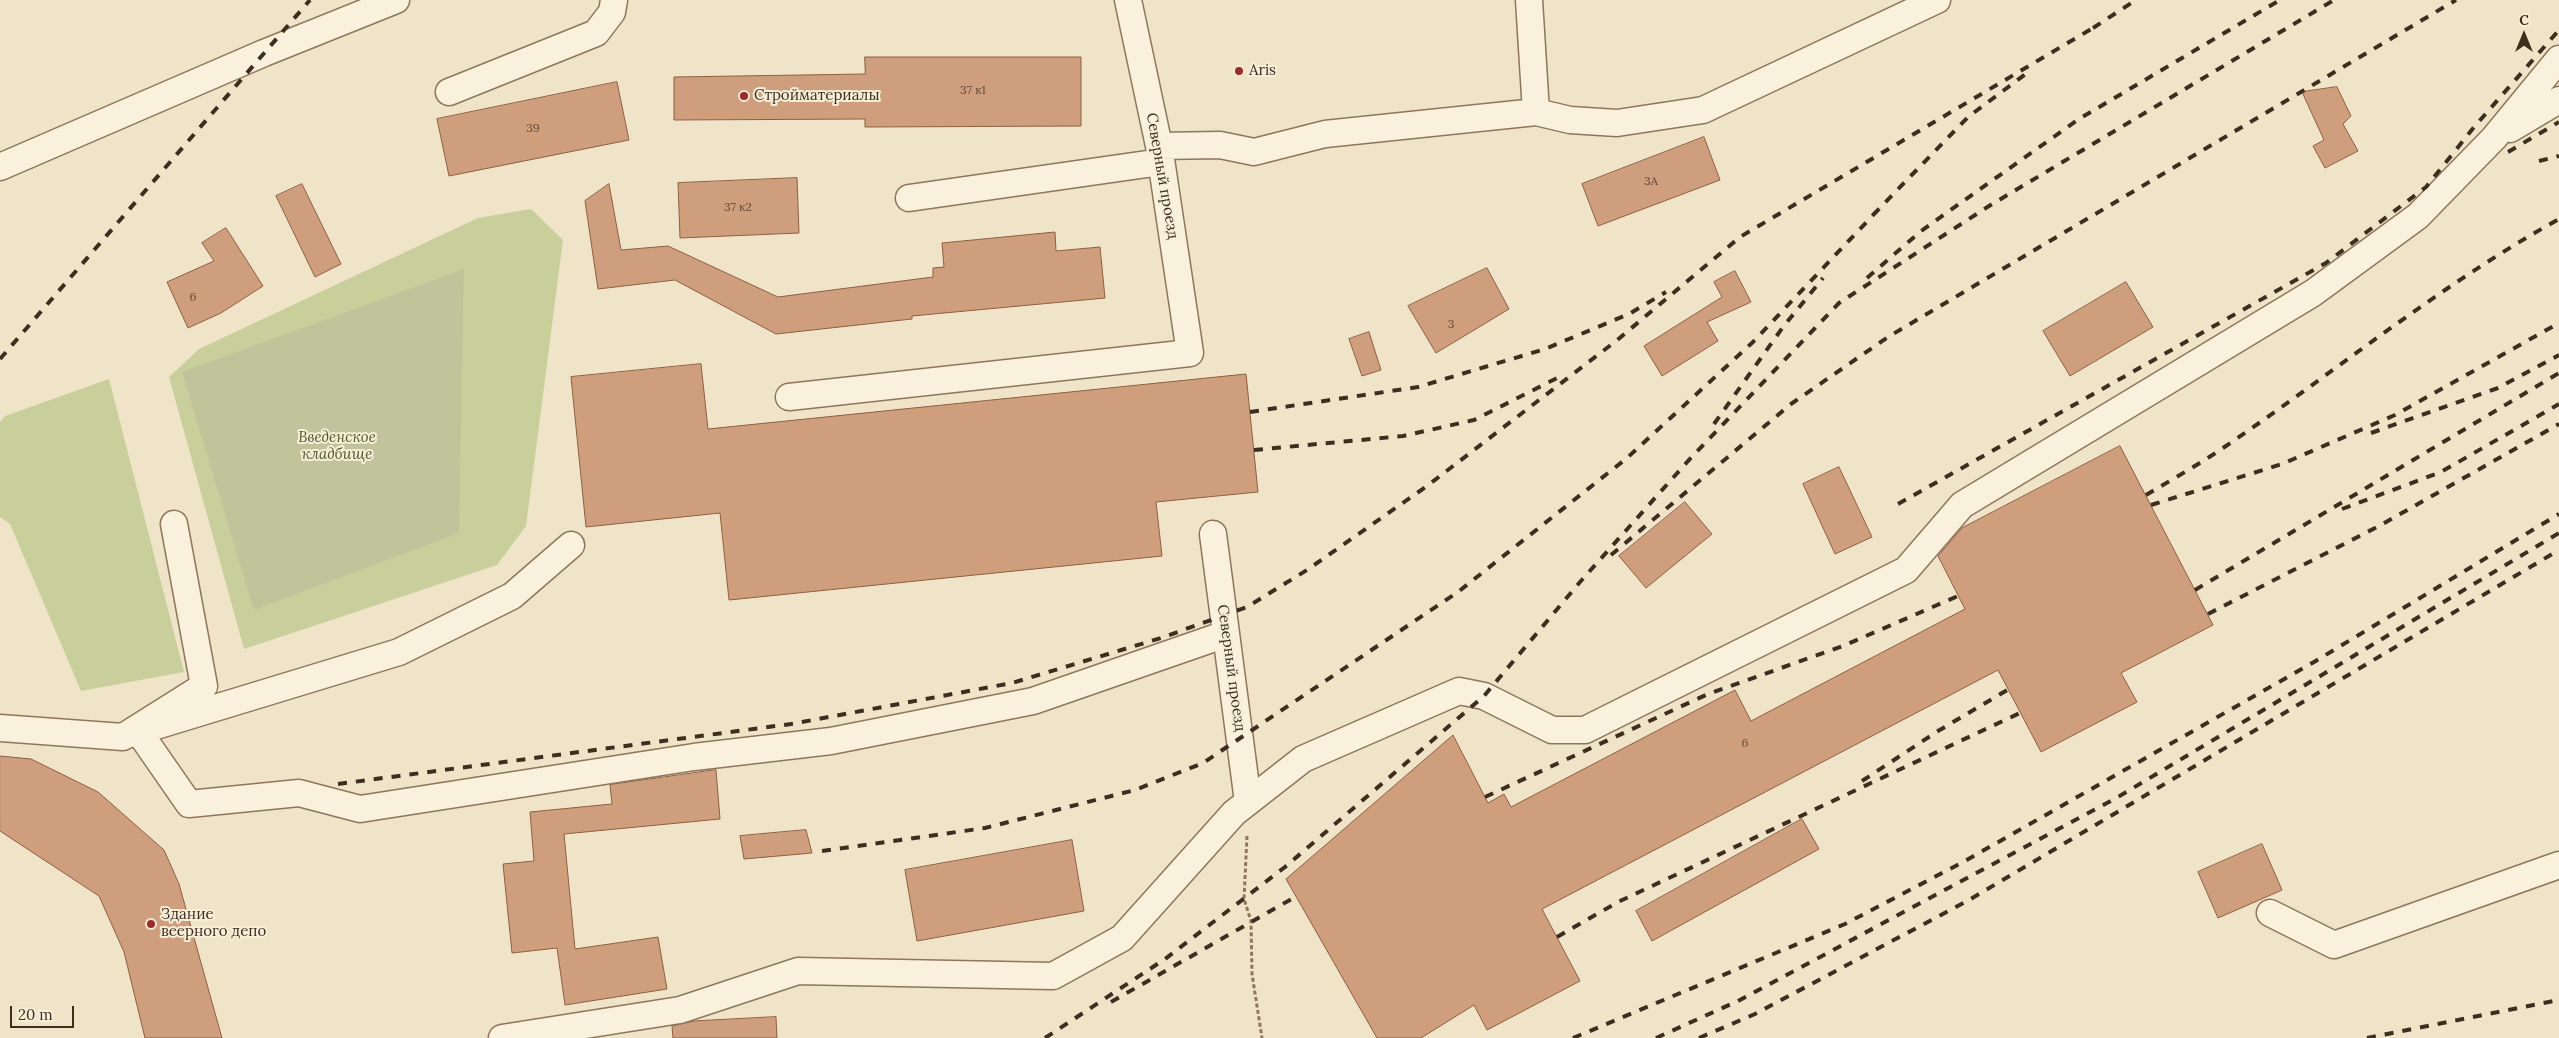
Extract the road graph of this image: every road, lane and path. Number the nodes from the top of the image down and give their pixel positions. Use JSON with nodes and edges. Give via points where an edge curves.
{"nodes":[{"id":1,"x":396,"y":0,"type":"edge"},
{"id":2,"x":614,"y":0,"type":"edge"},
{"id":3,"x":1128,"y":0,"type":"edge"},
{"id":4,"x":1529,"y":0,"type":"edge"},
{"id":5,"x":1937,"y":0,"type":"edge"},
{"id":6,"x":2559,"y":59,"type":"edge"},
{"id":7,"x":450,"y":92,"type":"dead end"},
{"id":8,"x":2559,"y":100,"type":"edge"},
{"id":9,"x":1536,"y":112,"type":"junction"},
{"id":10,"x":2494,"y":138,"type":"junction"},
{"id":11,"x":1160,"y":154,"type":"junction"},
{"id":12,"x":0,"y":167,"type":"edge"},
{"id":13,"x":909,"y":198,"type":"dead end"},
{"id":14,"x":789,"y":397,"type":"dead end"},
{"id":15,"x":174,"y":524,"type":"dead end"},
{"id":16,"x":1213,"y":534,"type":"dead end"},
{"id":17,"x":571,"y":545,"type":"dead end"},
{"id":18,"x":1226,"y":634,"type":"junction"},
{"id":19,"x":0,"y":728,"type":"edge"},
{"id":20,"x":131,"y":734,"type":"junction"},
{"id":21,"x":1248,"y":802,"type":"junction"},
{"id":22,"x":2559,"y":865,"type":"edge"},
{"id":23,"x":2270,"y":914,"type":"dead end"},
{"id":24,"x":502,"y":1038,"type":"edge"},
{"id":25,"x":1262,"y":1038,"type":"edge"}],
"edges":[{"from":1,"to":12,"type":"street"},
{"from":2,"to":7,"type":"street","via":[[612,12],[596,33]]},
{"from":3,"to":11,"type":"street","name":"Северный проезд"},
{"from":4,"to":9,"type":"street"},
{"from":5,"to":9,"type":"street","via":[[1703,110],[1617,123],[1570,120]]},
{"from":6,"to":10,"type":"street"},
{"from":8,"to":10,"type":"street"},
{"from":9,"to":11,"type":"street","via":[[1325,134],[1254,152],[1220,145]]},
{"from":10,"to":21,"type":"street","via":[[2418,216],[2313,293],[1962,505],[1906,570],[1585,730],[1552,730],[1484,696],[1459,691],[1303,759]]},
{"from":11,"to":13,"type":"street"},
{"from":11,"to":14,"type":"street","name":"Северный проезд","via":[[1190,353]]},
{"from":15,"to":20,"type":"street","via":[[204,686]]},
{"from":16,"to":18,"type":"street","name":"Северный проезд"},
{"from":17,"to":20,"type":"street","via":[[512,596],[399,652]]},
{"from":18,"to":20,"type":"street","via":[[1023,703],[831,741],[694,757],[360,809],[299,793],[189,804]]},
{"from":18,"to":21,"type":"street","name":"Северный проезд"},
{"from":19,"to":20,"type":"street"},
{"from":21,"to":24,"type":"street","via":[[1234,813],[1122,938],[1053,976],[798,970],[680,1010]]},
{"from":21,"to":25,"type":"path","via":[[1244,898],[1251,921],[1252,974]]},
{"from":22,"to":23,"type":"street","via":[[2334,945]]}]}
